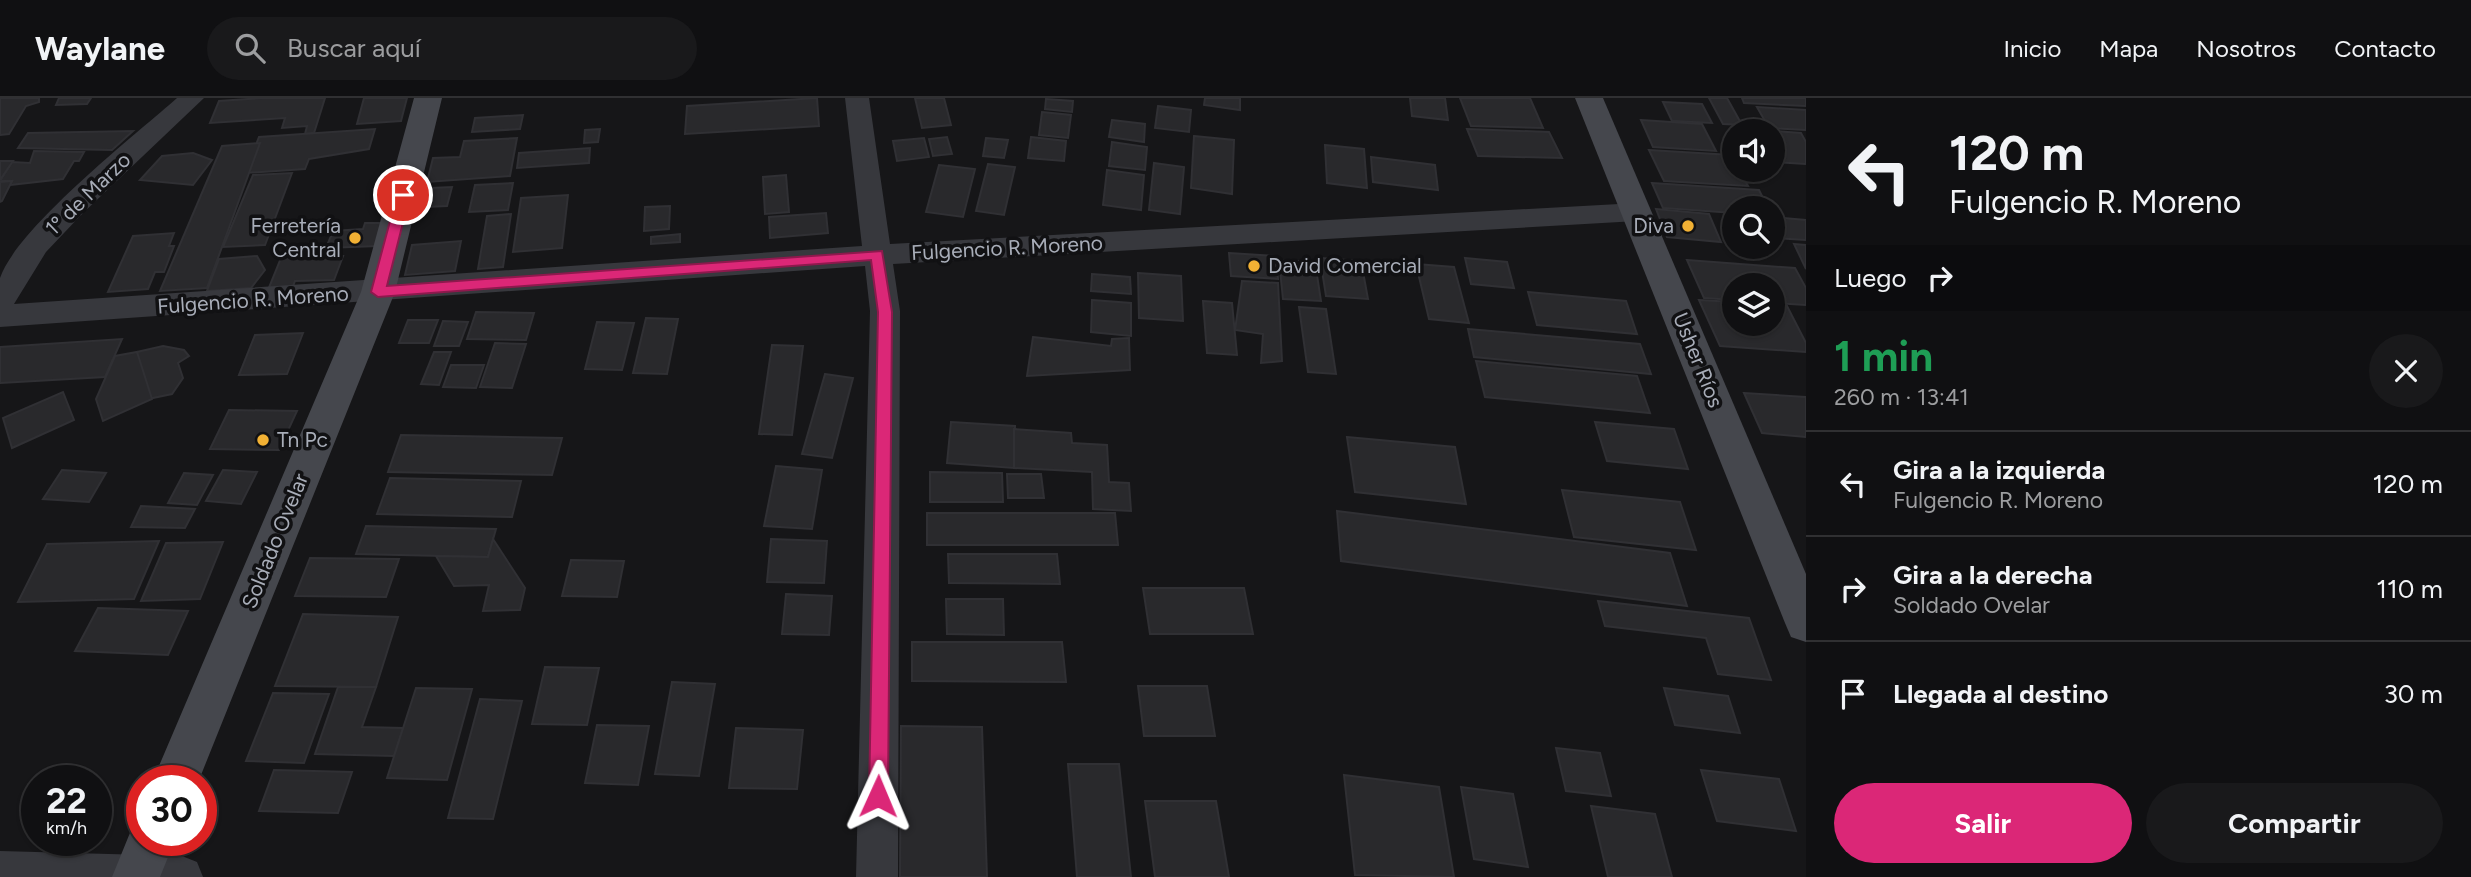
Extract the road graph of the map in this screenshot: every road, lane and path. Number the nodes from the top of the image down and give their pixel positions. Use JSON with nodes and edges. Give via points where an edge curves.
{"nodes":[{"id":1,"x":192,"y":98,"type":"edge"},
{"id":2,"x":428,"y":98,"type":"edge"},
{"id":3,"x":857,"y":98,"type":"edge"},
{"id":4,"x":1589,"y":98,"type":"edge"},
{"id":5,"x":1637,"y":212,"type":"junction"},
{"id":6,"x":877,"y":255,"type":"junction"},
{"id":7,"x":378,"y":292,"type":"junction"},
{"id":8,"x":0,"y":303,"type":"edge"},
{"id":9,"x":0,"y":316,"type":"edge"},
{"id":10,"x":1806,"y":623,"type":"edge"},
{"id":11,"x":182,"y":765,"type":"edge"},
{"id":12,"x":152,"y":867,"type":"edge"},
{"id":13,"x":0,"y":872,"type":"edge"},
{"id":14,"x":877,"y":877,"type":"edge"}],
"edges":[{"from":1,"to":8,"type":"street","name":"1º de Marzo","via":[[36,245]]},
{"from":2,"to":7,"type":"main road","name":"Soldado Ovelar"},
{"from":3,"to":6,"type":"street"},
{"from":4,"to":5,"type":"main road","name":"Usher Ríos"},
{"from":5,"to":6,"type":"street","name":"Fulgencio R. Moreno"},
{"from":5,"to":10,"type":"main road","name":"Usher Ríos"},
{"from":6,"to":7,"type":"street","name":"Fulgencio R. Moreno"},
{"from":6,"to":14,"type":"street","via":[[885,312]]},
{"from":7,"to":9,"type":"street","name":"Fulgencio R. Moreno"},
{"from":7,"to":11,"type":"main road","name":"Soldado Ovelar"},
{"from":12,"to":13,"type":"street"}]}
